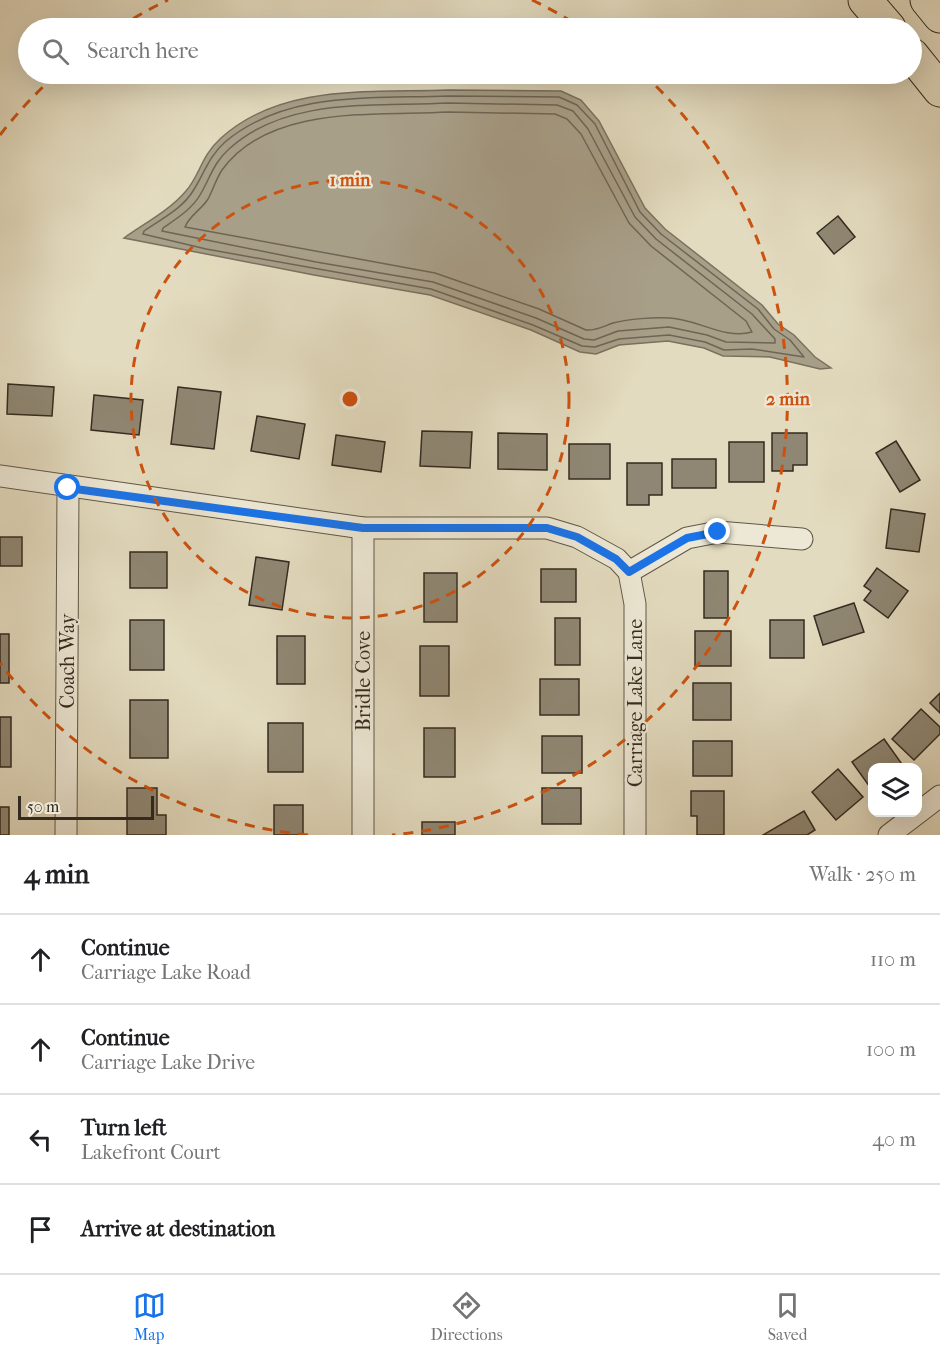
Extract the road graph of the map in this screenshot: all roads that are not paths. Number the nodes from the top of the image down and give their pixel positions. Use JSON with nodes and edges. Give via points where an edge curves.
{"nodes":[{"id":1,"x":865,"y":0,"type":"edge"},
{"id":2,"x":927,"y":0,"type":"edge"},
{"id":3,"x":940,"y":16,"type":"edge"},
{"id":4,"x":880,"y":18,"type":"edge"},
{"id":5,"x":922,"y":68,"type":"edge"},
{"id":6,"x":940,"y":90,"type":"edge"},
{"id":7,"x":0,"y":476,"type":"edge"},
{"id":8,"x":68,"y":488,"type":"junction"},
{"id":9,"x":363,"y":528,"type":"junction"},
{"id":10,"x":802,"y":539,"type":"dead end"},
{"id":11,"x":629,"y":572,"type":"junction"},
{"id":12,"x":940,"y":796,"type":"edge"},
{"id":13,"x":66,"y":835,"type":"edge"},
{"id":14,"x":363,"y":835,"type":"edge"},
{"id":15,"x":635,"y":835,"type":"edge"},
{"id":16,"x":889,"y":835,"type":"edge"}],
"edges":[{"from":1,"to":4,"type":"highway"},
{"from":2,"to":3,"type":"highway"},
{"from":5,"to":6,"type":"highway"},
{"from":7,"to":8,"type":"street"},
{"from":8,"to":9,"type":"street"},
{"from":8,"to":13,"type":"street","name":"Coach Way"},
{"from":9,"to":11,"type":"street","via":[[547,528],[577,537],[616,559]]},
{"from":9,"to":14,"type":"street","name":"Bridle Cove"},
{"from":10,"to":11,"type":"street","via":[[718,532],[687,538]]},
{"from":11,"to":15,"type":"street","name":"Carriage Lake Lane","via":[[635,604]]},
{"from":12,"to":16,"type":"street"}]}
